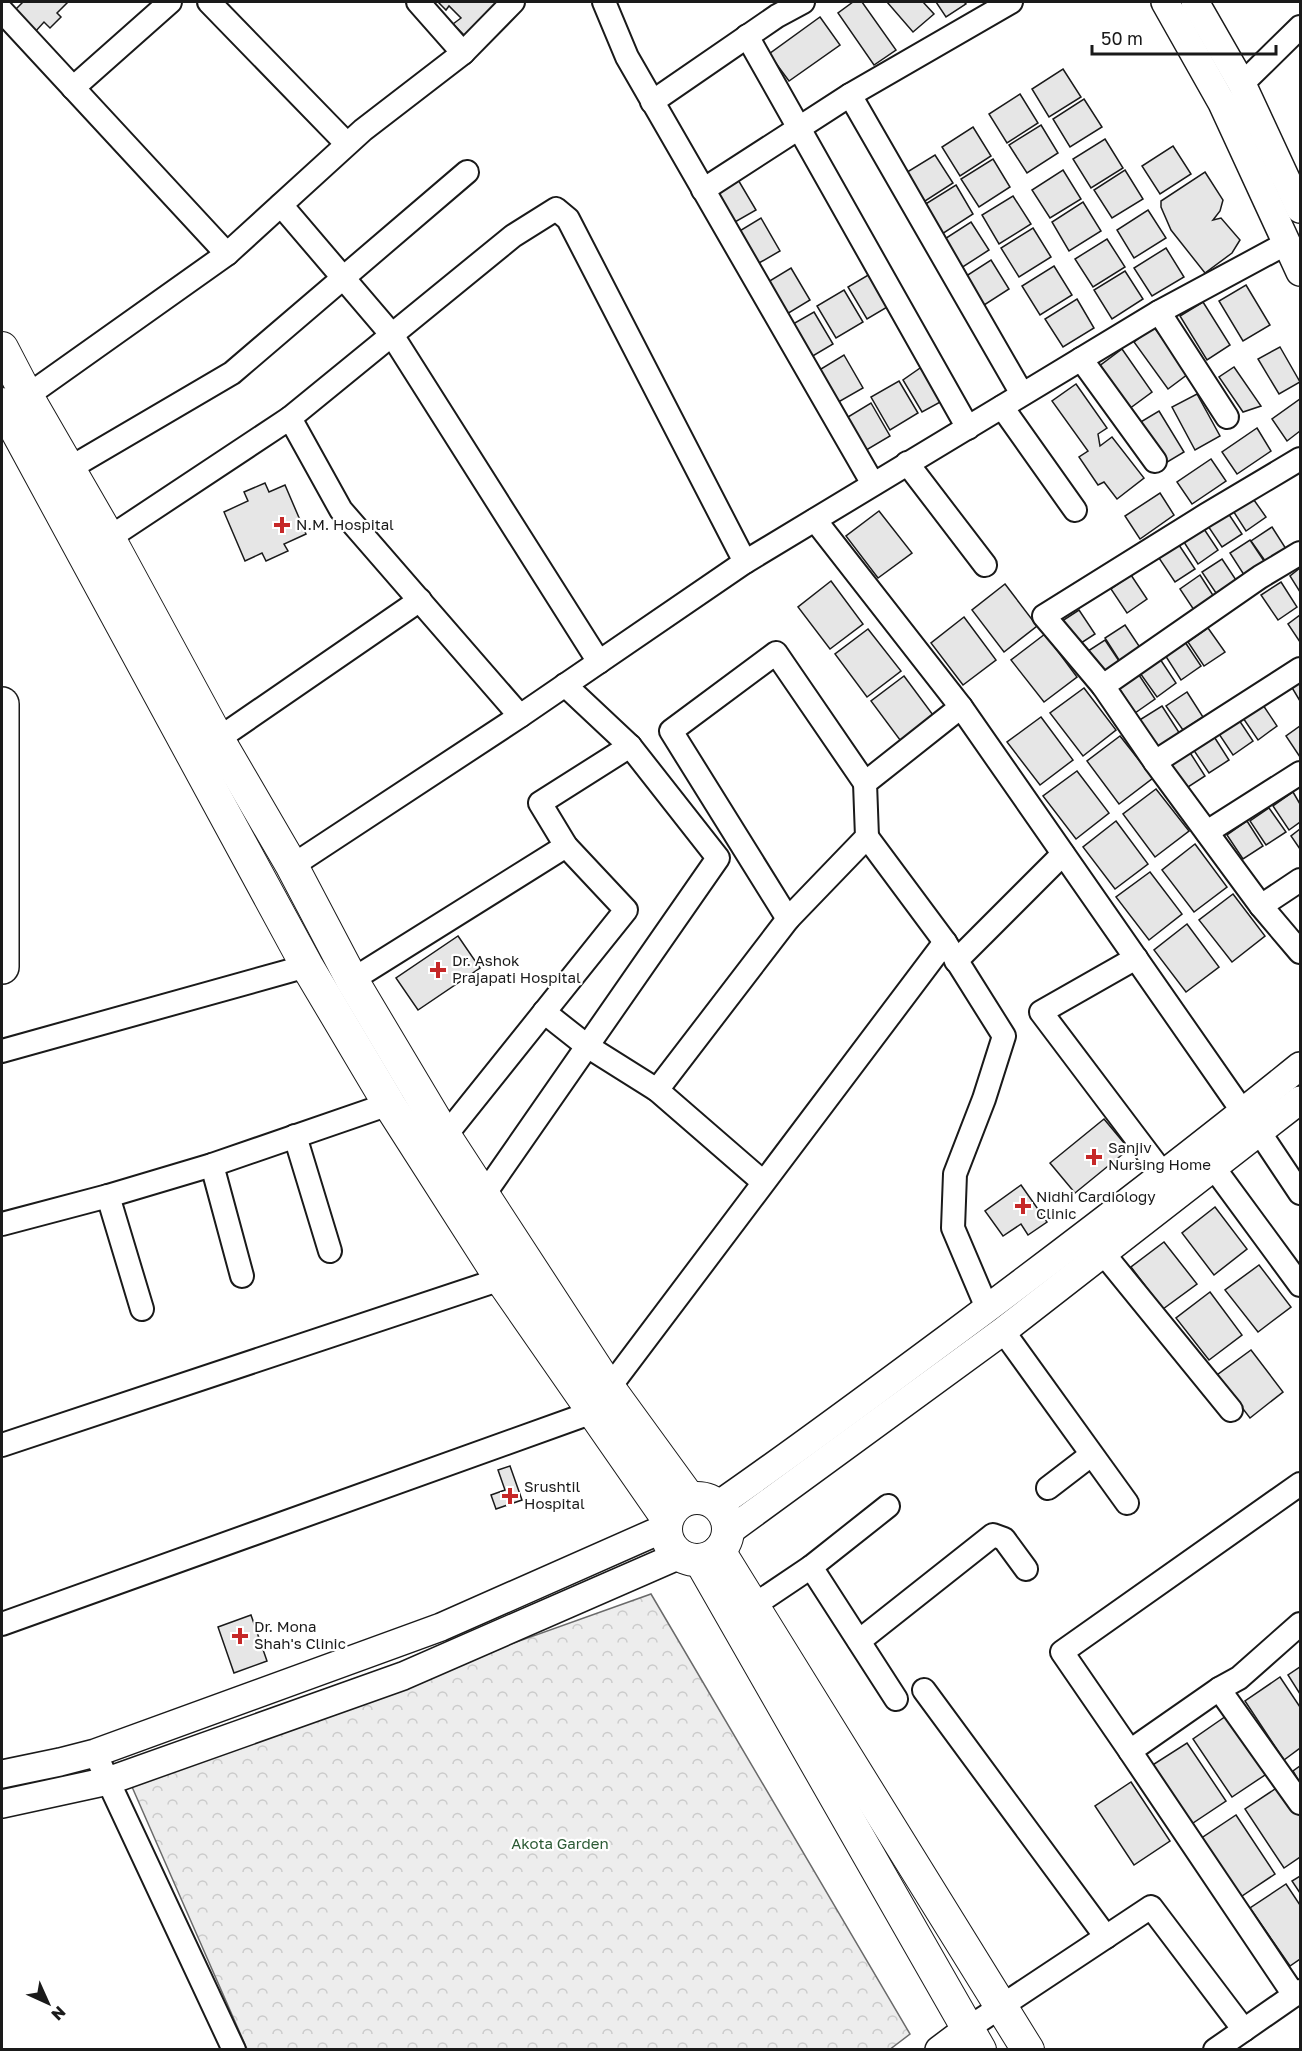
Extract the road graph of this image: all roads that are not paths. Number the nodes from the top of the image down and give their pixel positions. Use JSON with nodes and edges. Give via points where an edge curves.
{"nodes":[{"id":1,"x":170,"y":2,"type":"edge"},
{"id":2,"x":209,"y":2,"type":"edge"},
{"id":3,"x":418,"y":2,"type":"edge"},
{"id":4,"x":513,"y":2,"type":"edge"},
{"id":5,"x":604,"y":2,"type":"edge"},
{"id":6,"x":803,"y":2,"type":"edge"},
{"id":7,"x":1011,"y":2,"type":"edge"},
{"id":8,"x":1165,"y":2,"type":"edge"},
{"id":9,"x":1195,"y":2,"type":"edge"},
{"id":10,"x":2,"y":10,"type":"edge"},
{"id":11,"x":1300,"y":27,"type":"edge"},
{"id":12,"x":747,"y":36,"type":"junction"},
{"id":13,"x":462,"y":53,"type":"junction"},
{"id":14,"x":1242,"y":84,"type":"junction"},
{"id":15,"x":74,"y":88,"type":"junction"},
{"id":16,"x":850,"y":95,"type":"junction"},
{"id":17,"x":652,"y":102,"type":"junction"},
{"id":18,"x":799,"y":127,"type":"junction"},
{"id":19,"x":347,"y":144,"type":"junction"},
{"id":20,"x":467,"y":172,"type":"dead end"},
{"id":21,"x":1293,"y":173,"type":"edge"},
{"id":22,"x":703,"y":190,"type":"junction"},
{"id":23,"x":281,"y":205,"type":"junction"},
{"id":24,"x":1300,"y":209,"type":"edge"},
{"id":25,"x":1287,"y":243,"type":"junction"},
{"id":26,"x":227,"y":254,"type":"junction"},
{"id":27,"x":1300,"y":272,"type":"edge"},
{"id":28,"x":344,"y":277,"type":"junction"},
{"id":29,"x":1159,"y":312,"type":"junction"},
{"id":30,"x":392,"y":335,"type":"junction"},
{"id":31,"x":2,"y":348,"type":"edge"},
{"id":32,"x":1081,"y":359,"type":"junction"},
{"id":33,"x":1022,"y":394,"type":"junction"},
{"id":34,"x":14,"y":400,"type":"edge"},
{"id":35,"x":1002,"y":407,"type":"junction"},
{"id":36,"x":1227,"y":417,"type":"dead end"},
{"id":37,"x":290,"y":418,"type":"junction"},
{"id":38,"x":968,"y":428,"type":"junction"},
{"id":39,"x":1300,"y":459,"type":"edge"},
{"id":40,"x":1155,"y":462,"type":"dead end"},
{"id":41,"x":907,"y":463,"type":"junction"},
{"id":42,"x":70,"y":468,"type":"junction"},
{"id":43,"x":873,"y":484,"type":"junction"},
{"id":44,"x":1075,"y":510,"type":"dead end"},
{"id":45,"x":815,"y":520,"type":"junction"},
{"id":46,"x":110,"y":538,"type":"junction"},
{"id":47,"x":1300,"y":553,"type":"edge"},
{"id":48,"x":745,"y":562,"type":"junction"},
{"id":49,"x":985,"y":565,"type":"dead end"},
{"id":50,"x":420,"y":600,"type":"junction"},
{"id":51,"x":599,"y":662,"type":"junction"},
{"id":52,"x":1300,"y":669,"type":"edge"},
{"id":53,"x":565,"y":685,"type":"junction"},
{"id":54,"x":1103,"y":686,"type":"junction"},
{"id":55,"x":2,"y":704,"type":"edge"},
{"id":56,"x":961,"y":708,"type":"junction"},
{"id":57,"x":520,"y":716,"type":"junction"},
{"id":58,"x":218,"y":739,"type":"junction"},
{"id":59,"x":630,"y":746,"type":"junction"},
{"id":60,"x":1155,"y":762,"type":"junction"},
{"id":61,"x":1300,"y":773,"type":"edge"},
{"id":62,"x":865,"y":783,"type":"junction"},
{"id":63,"x":1207,"y":832,"type":"junction"},
{"id":64,"x":867,"y":837,"type":"junction"},
{"id":65,"x":566,"y":846,"type":"junction"},
{"id":66,"x":1063,"y":854,"type":"junction"},
{"id":67,"x":292,"y":866,"type":"junction"},
{"id":68,"x":1300,"y":880,"type":"edge"},
{"id":69,"x":1261,"y":906,"type":"junction"},
{"id":70,"x":788,"y":919,"type":"junction"},
{"id":71,"x":951,"y":952,"type":"junction"},
{"id":72,"x":1300,"y":952,"type":"edge"},
{"id":73,"x":1136,"y":958,"type":"junction"},
{"id":74,"x":307,"y":966,"type":"junction"},
{"id":75,"x":2,"y":968,"type":"edge"},
{"id":76,"x":352,"y":980,"type":"junction"},
{"id":77,"x":544,"y":1012,"type":"junction"},
{"id":78,"x":587,"y":1046,"type":"junction"},
{"id":79,"x":2,"y":1051,"type":"edge"},
{"id":80,"x":1300,"y":1066,"type":"edge"},
{"id":81,"x":657,"y":1090,"type":"junction"},
{"id":82,"x":1300,"y":1100,"type":"edge"},
{"id":83,"x":389,"y":1104,"type":"junction"},
{"id":84,"x":1243,"y":1112,"type":"junction"},
{"id":85,"x":1260,"y":1133,"type":"junction"},
{"id":86,"x":295,"y":1136,"type":"junction"},
{"id":87,"x":445,"y":1137,"type":"junction"},
{"id":88,"x":212,"y":1165,"type":"junction"},
{"id":89,"x":1214,"y":1168,"type":"junction"},
{"id":90,"x":1164,"y":1175,"type":"junction"},
{"id":91,"x":763,"y":1182,"type":"junction"},
{"id":92,"x":1300,"y":1193,"type":"edge"},
{"id":93,"x":108,"y":1196,"type":"junction"},
{"id":94,"x":483,"y":1197,"type":"junction"},
{"id":95,"x":2,"y":1224,"type":"edge"},
{"id":96,"x":330,"y":1251,"type":"dead end"},
{"id":97,"x":1103,"y":1253,"type":"junction"},
{"id":98,"x":242,"y":1276,"type":"dead end"},
{"id":99,"x":501,"y":1279,"type":"junction"},
{"id":100,"x":1300,"y":1285,"type":"edge"},
{"id":101,"x":987,"y":1308,"type":"junction"},
{"id":102,"x":142,"y":1309,"type":"dead end"},
{"id":103,"x":1003,"y":1331,"type":"junction"},
{"id":104,"x":601,"y":1400,"type":"junction"},
{"id":105,"x":1231,"y":1410,"type":"dead end"},
{"id":106,"x":2,"y":1445,"type":"edge"},
{"id":107,"x":1091,"y":1455,"type":"junction"},
{"id":108,"x":1300,"y":1484,"type":"edge"},
{"id":109,"x":1048,"y":1488,"type":"dead end"},
{"id":110,"x":1128,"y":1503,"type":"dead end"},
{"id":111,"x":888,"y":1506,"type":"dead end"},
{"id":112,"x":696,"y":1531,"type":"junction"},
{"id":113,"x":811,"y":1567,"type":"junction"},
{"id":114,"x":1026,"y":1569,"type":"dead end"},
{"id":115,"x":753,"y":1606,"type":"junction"},
{"id":116,"x":2,"y":1624,"type":"edge"},
{"id":117,"x":1300,"y":1624,"type":"edge"},
{"id":118,"x":859,"y":1641,"type":"junction"},
{"id":119,"x":357,"y":1658,"type":"junction"},
{"id":120,"x":368,"y":1689,"type":"junction"},
{"id":121,"x":1219,"y":1689,"type":"junction"},
{"id":122,"x":924,"y":1690,"type":"dead end"},
{"id":123,"x":896,"y":1699,"type":"dead end"},
{"id":124,"x":1130,"y":1751,"type":"junction"},
{"id":125,"x":95,"y":1753,"type":"junction"},
{"id":126,"x":2,"y":1774,"type":"edge"},
{"id":127,"x":108,"y":1781,"type":"junction"},
{"id":128,"x":1300,"y":1803,"type":"edge"},
{"id":129,"x":2,"y":1804,"type":"edge"},
{"id":130,"x":1106,"y":1937,"type":"junction"},
{"id":131,"x":1297,"y":1993,"type":"edge"},
{"id":132,"x":1000,"y":2007,"type":"junction"},
{"id":133,"x":1244,"y":2030,"type":"junction"},
{"id":134,"x":974,"y":2039,"type":"edge"},
{"id":135,"x":234,"y":2049,"type":"edge"},
{"id":136,"x":939,"y":2049,"type":"edge"},
{"id":137,"x":1028,"y":2049,"type":"edge"},
{"id":138,"x":1215,"y":2049,"type":"edge"}],
"edges":[{"from":1,"to":15,"type":"street"},
{"from":2,"to":19,"type":"street"},
{"from":3,"to":13,"type":"street"},
{"from":4,"to":13,"type":"street"},
{"from":5,"to":17,"type":"street","via":[[627,57]]},
{"from":6,"to":12,"type":"street"},
{"from":7,"to":16,"type":"street"},
{"from":8,"to":25,"type":"street","via":[[1222,103]]},
{"from":9,"to":14,"type":"street"},
{"from":10,"to":15,"type":"street"},
{"from":11,"to":14,"type":"street"},
{"from":12,"to":17,"type":"street"},
{"from":12,"to":18,"type":"street"},
{"from":13,"to":19,"type":"street"},
{"from":14,"to":21,"type":"street"},
{"from":15,"to":26,"type":"street"},
{"from":16,"to":18,"type":"street"},
{"from":16,"to":33,"type":"street"},
{"from":17,"to":22,"type":"street"},
{"from":18,"to":22,"type":"street"},
{"from":18,"to":38,"type":"street"},
{"from":19,"to":23,"type":"street"},
{"from":20,"to":28,"type":"street"},
{"from":21,"to":24,"type":"street"},
{"from":22,"to":43,"type":"street"},
{"from":23,"to":26,"type":"street"},
{"from":23,"to":28,"type":"street"},
{"from":25,"to":27,"type":"street"},
{"from":25,"to":29,"type":"street"},
{"from":26,"to":34,"type":"street"},
{"from":28,"to":30,"type":"street"},
{"from":28,"to":42,"type":"street","via":[[232,373]]},
{"from":29,"to":32,"type":"street"},
{"from":29,"to":36,"type":"street"},
{"from":30,"to":37,"type":"street"},
{"from":30,"to":48,"type":"street","via":[[513,236],[556,209],[568,219]]},
{"from":30,"to":51,"type":"street"},
{"from":31,"to":34,"type":"main road"},
{"from":32,"to":33,"type":"street"},
{"from":32,"to":40,"type":"street"},
{"from":33,"to":35,"type":"street"},
{"from":34,"to":42,"type":"main road"},
{"from":34,"to":74,"type":"main road"},
{"from":35,"to":38,"type":"street"},
{"from":35,"to":44,"type":"street"},
{"from":37,"to":46,"type":"street"},
{"from":37,"to":50,"type":"street","via":[[341,510]]},
{"from":38,"to":41,"type":"street"},
{"from":39,"to":54,"type":"street","via":[[1044,616]]},
{"from":41,"to":43,"type":"street"},
{"from":41,"to":49,"type":"street"},
{"from":42,"to":46,"type":"main road"},
{"from":43,"to":45,"type":"street"},
{"from":45,"to":48,"type":"street"},
{"from":45,"to":56,"type":"street"},
{"from":46,"to":58,"type":"main road"},
{"from":47,"to":54,"type":"street"},
{"from":48,"to":51,"type":"street"},
{"from":50,"to":57,"type":"street"},
{"from":50,"to":58,"type":"street"},
{"from":51,"to":53,"type":"street"},
{"from":52,"to":60,"type":"street"},
{"from":53,"to":57,"type":"street"},
{"from":53,"to":59,"type":"street"},
{"from":54,"to":60,"type":"street"},
{"from":55,"to":75,"type":"main road"},
{"from":56,"to":62,"type":"street"},
{"from":56,"to":66,"type":"street"},
{"from":57,"to":67,"type":"street"},
{"from":58,"to":67,"type":"main road"},
{"from":59,"to":65,"type":"street","via":[[540,803]]},
{"from":59,"to":78,"type":"street","via":[[718,858]]},
{"from":60,"to":63,"type":"street"},
{"from":61,"to":63,"type":"street"},
{"from":62,"to":64,"type":"street"},
{"from":62,"to":70,"type":"street","via":[[776,652],[671,731]]},
{"from":63,"to":69,"type":"street"},
{"from":64,"to":70,"type":"street"},
{"from":64,"to":71,"type":"street"},
{"from":65,"to":76,"type":"street"},
{"from":65,"to":77,"type":"street","via":[[626,910]]},
{"from":66,"to":71,"type":"street"},
{"from":66,"to":73,"type":"street"},
{"from":67,"to":76,"type":"main road"},
{"from":68,"to":69,"type":"street"},
{"from":69,"to":72,"type":"street"},
{"from":70,"to":81,"type":"street"},
{"from":71,"to":91,"type":"street"},
{"from":71,"to":101,"type":"street","via":[[1004,1036],[955,1174],[953,1228]]},
{"from":73,"to":84,"type":"street"},
{"from":73,"to":90,"type":"street","via":[[1041,1012]]},
{"from":74,"to":79,"type":"street"},
{"from":74,"to":83,"type":"main road"},
{"from":76,"to":87,"type":"main road"},
{"from":77,"to":78,"type":"street"},
{"from":77,"to":87,"type":"street"},
{"from":78,"to":81,"type":"street"},
{"from":78,"to":94,"type":"street"},
{"from":80,"to":84,"type":"street"},
{"from":81,"to":91,"type":"street"},
{"from":82,"to":85,"type":"street"},
{"from":83,"to":86,"type":"street"},
{"from":83,"to":99,"type":"main road"},
{"from":84,"to":90,"type":"street"},
{"from":85,"to":89,"type":"street"},
{"from":85,"to":92,"type":"street"},
{"from":86,"to":88,"type":"street"},
{"from":86,"to":96,"type":"street"},
{"from":87,"to":94,"type":"main road"},
{"from":88,"to":93,"type":"street"},
{"from":88,"to":98,"type":"street"},
{"from":89,"to":97,"type":"street"},
{"from":89,"to":100,"type":"street"},
{"from":90,"to":101,"type":"street"},
{"from":91,"to":104,"type":"street"},
{"from":93,"to":95,"type":"street"},
{"from":93,"to":102,"type":"street"},
{"from":94,"to":104,"type":"main road"},
{"from":97,"to":103,"type":"street"},
{"from":97,"to":105,"type":"street"},
{"from":99,"to":104,"type":"main road"},
{"from":99,"to":106,"type":"street"},
{"from":101,"to":112,"type":"street","via":[[774,1466]]},
{"from":103,"to":107,"type":"street"},
{"from":103,"to":112,"type":"street"},
{"from":104,"to":112,"type":"main road"},
{"from":104,"to":116,"type":"street"},
{"from":107,"to":109,"type":"street"},
{"from":107,"to":110,"type":"street"},
{"from":108,"to":124,"type":"street","via":[[1062,1652]]},
{"from":111,"to":113,"type":"street"},
{"from":112,"to":115,"type":"main road"},
{"from":112,"to":119,"type":"street"},
{"from":112,"to":120,"type":"street","via":[[428,1667]]},
{"from":112,"to":134,"type":"main road"},
{"from":113,"to":115,"type":"street"},
{"from":113,"to":118,"type":"street"},
{"from":114,"to":118,"type":"street","via":[[1004,1539],[993,1535]]},
{"from":115,"to":132,"type":"main road"},
{"from":117,"to":121,"type":"street","via":[[1239,1678]]},
{"from":118,"to":123,"type":"street"},
{"from":119,"to":120,"type":"street"},
{"from":119,"to":125,"type":"street"},
{"from":120,"to":127,"type":"street"},
{"from":121,"to":124,"type":"street"},
{"from":121,"to":128,"type":"street"},
{"from":122,"to":130,"type":"street"},
{"from":124,"to":131,"type":"street"},
{"from":125,"to":126,"type":"street"},
{"from":125,"to":127,"type":"street"},
{"from":127,"to":129,"type":"street"},
{"from":127,"to":135,"type":"street"},
{"from":130,"to":132,"type":"street"},
{"from":130,"to":133,"type":"street","via":[[1151,1907]]},
{"from":131,"to":133,"type":"street"},
{"from":132,"to":134,"type":"street"},
{"from":132,"to":137,"type":"main road"},
{"from":133,"to":138,"type":"street"},
{"from":134,"to":136,"type":"street"}]}
